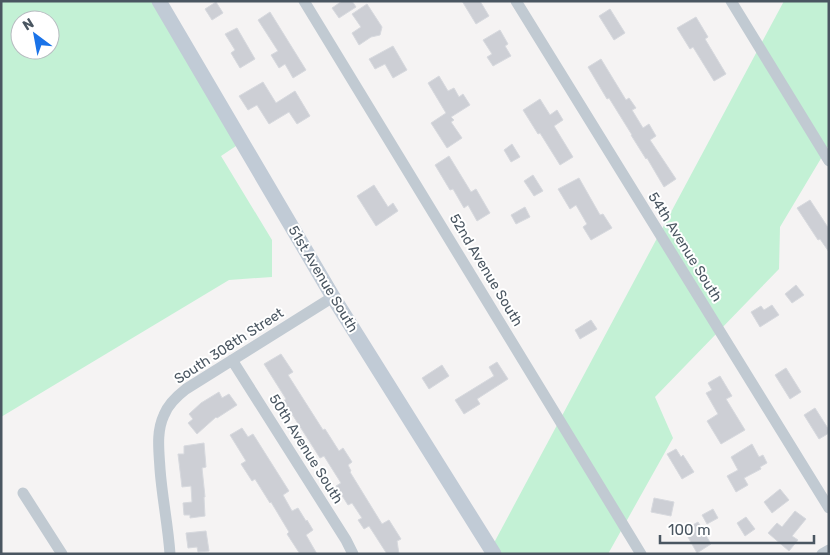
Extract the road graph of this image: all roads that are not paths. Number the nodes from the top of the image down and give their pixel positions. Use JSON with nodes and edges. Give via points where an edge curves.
{"nodes":[{"id":1,"x":159,"y":1,"type":"edge"},
{"id":2,"x":304,"y":1,"type":"edge"},
{"id":3,"x":516,"y":1,"type":"edge"},
{"id":4,"x":731,"y":1,"type":"edge"},
{"id":5,"x":829,"y":161,"type":"edge"},
{"id":6,"x":333,"y":297,"type":"junction"},
{"id":7,"x":232,"y":360,"type":"junction"},
{"id":8,"x":23,"y":493,"type":"dead end"},
{"id":9,"x":829,"y":508,"type":"edge"},
{"id":10,"x":829,"y":550,"type":"edge"},
{"id":11,"x":62,"y":554,"type":"edge"},
{"id":12,"x":170,"y":554,"type":"edge"},
{"id":13,"x":353,"y":554,"type":"edge"},
{"id":14,"x":494,"y":554,"type":"edge"},
{"id":15,"x":641,"y":554,"type":"edge"},
{"id":16,"x":822,"y":554,"type":"edge"}],
"edges":[{"from":1,"to":6,"type":"main road","name":"51st Avenue South"},
{"from":2,"to":15,"type":"street","name":"52nd Avenue South"},
{"from":3,"to":9,"type":"street","name":"54th Avenue South"},
{"from":4,"to":5,"type":"street"},
{"from":6,"to":7,"type":"street","name":"South 308th Street"},
{"from":6,"to":14,"type":"main road","name":"51st Avenue South"},
{"from":7,"to":12,"type":"street","name":"South 308th Street","via":[[181,393],[168,407],[160,425],[159,454]]},
{"from":7,"to":13,"type":"street","name":"50th Avenue South"},
{"from":8,"to":11,"type":"street"},
{"from":10,"to":16,"type":"street"}]}
